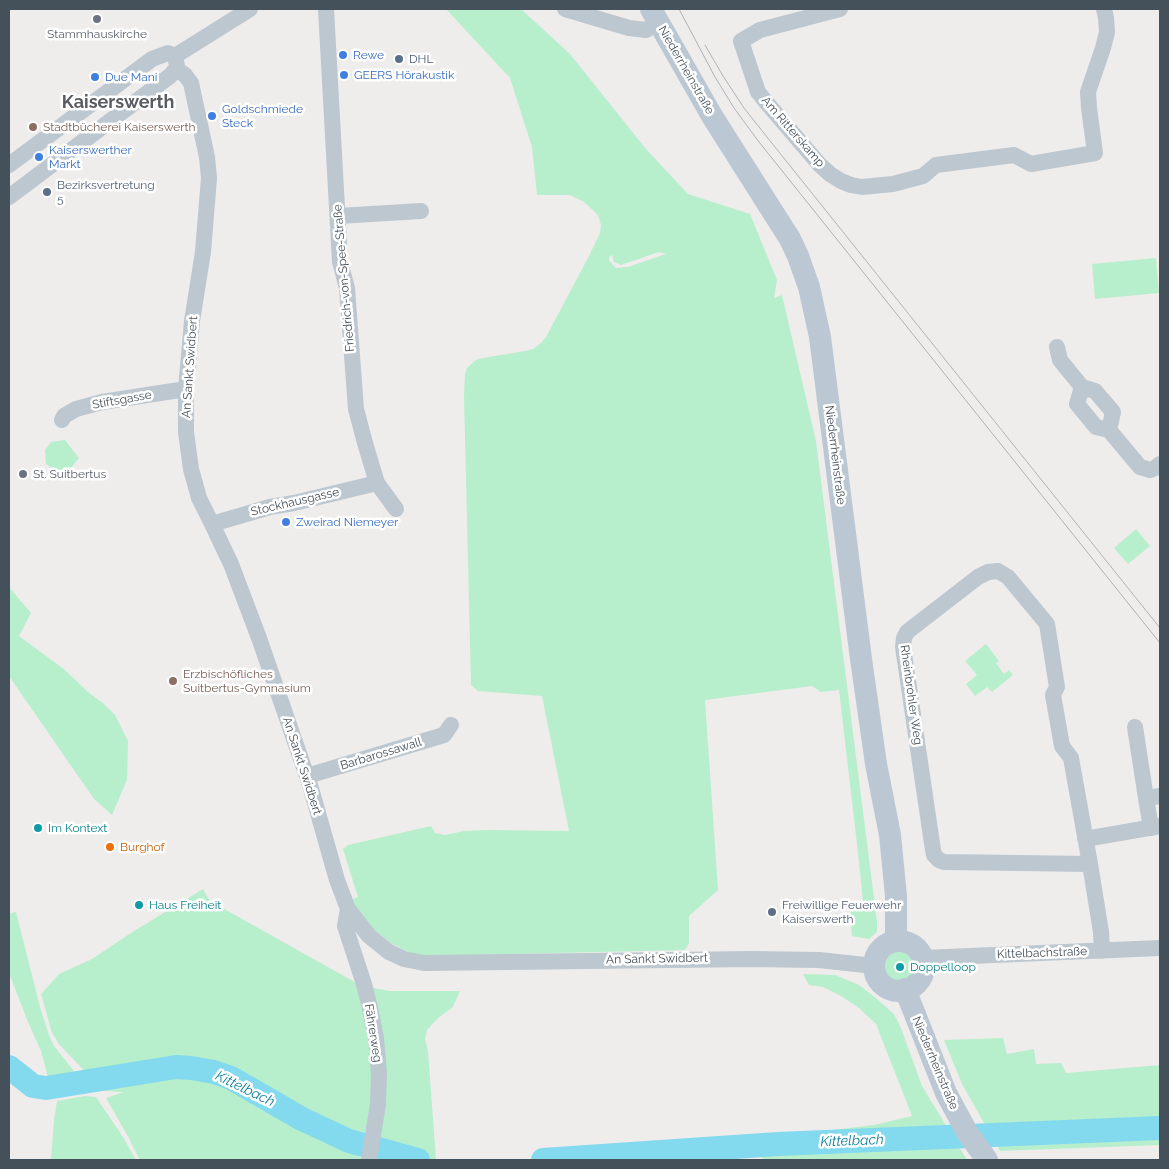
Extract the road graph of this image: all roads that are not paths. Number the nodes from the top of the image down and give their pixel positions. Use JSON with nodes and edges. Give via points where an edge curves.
{"nodes":[{"id":1,"x":250,"y":9,"type":"edge"},
{"id":2,"x":326,"y":9,"type":"edge"},
{"id":3,"x":565,"y":9,"type":"edge"},
{"id":4,"x":840,"y":9,"type":"edge"},
{"id":5,"x":1104,"y":9,"type":"edge"},
{"id":6,"x":652,"y":20,"type":"edge"},
{"id":7,"x":175,"y":62,"type":"junction"},
{"id":8,"x":9,"y":165,"type":"edge"},
{"id":9,"x":9,"y":197,"type":"edge"},
{"id":10,"x":421,"y":212,"type":"dead end"},
{"id":11,"x":338,"y":216,"type":"junction"},
{"id":12,"x":1057,"y":347,"type":"dead end"},
{"id":13,"x":1082,"y":387,"type":"junction"},
{"id":14,"x":186,"y":389,"type":"junction"},
{"id":15,"x":62,"y":420,"type":"dead end"},
{"id":16,"x":1110,"y":430,"type":"junction"},
{"id":17,"x":1160,"y":464,"type":"edge"},
{"id":18,"x":377,"y":483,"type":"junction"},
{"id":19,"x":396,"y":509,"type":"dead end"},
{"id":20,"x":212,"y":524,"type":"junction"},
{"id":21,"x":450,"y":725,"type":"dead end"},
{"id":22,"x":1135,"y":727,"type":"dead end"},
{"id":23,"x":307,"y":776,"type":"junction"},
{"id":24,"x":1153,"y":797,"type":"edge"},
{"id":25,"x":1156,"y":827,"type":"edge"},
{"id":26,"x":1085,"y":839,"type":"junction"},
{"id":27,"x":1090,"y":864,"type":"junction"},
{"id":28,"x":348,"y":909,"type":"junction"},
{"id":29,"x":896,"y":941,"type":"junction"},
{"id":30,"x":1160,"y":948,"type":"edge"},
{"id":31,"x":1102,"y":951,"type":"junction"},
{"id":32,"x":923,"y":958,"type":"junction"},
{"id":33,"x":874,"y":966,"type":"junction"},
{"id":34,"x":905,"y":989,"type":"junction"},
{"id":35,"x":984,"y":1157,"type":"edge"},
{"id":36,"x":368,"y":1160,"type":"edge"}],
"edges":[{"from":1,"to":7,"type":"street"},
{"from":2,"to":11,"type":"street","name":"Friedrich-von-Spee-Straße"},
{"from":3,"to":6,"type":"street","via":[[630,28]]},
{"from":4,"to":5,"type":"street","name":"Am Ritterskamp","via":[[760,30],[741,41],[758,92],[819,164],[846,183],[862,187],[894,184],[923,176],[936,166],[1014,155],[1031,164],[1095,153],[1088,92],[1107,32]]},
{"from":6,"to":29,"type":"main road","name":"Niederrheinstraße","via":[[790,239],[809,287],[820,337],[865,688],[890,835],[896,896]]},
{"from":7,"to":8,"type":"street","via":[[168,53],[152,59]]},
{"from":7,"to":9,"type":"street","via":[[170,76]]},
{"from":7,"to":14,"type":"street","name":"An Sankt Swidbert","via":[[191,83],[209,178]]},
{"from":10,"to":11,"type":"street"},
{"from":11,"to":18,"type":"street","name":"Friedrich-von-Spee-Straße","via":[[356,409]]},
{"from":12,"to":13,"type":"street","via":[[1060,360]]},
{"from":13,"to":16,"type":"street","via":[[1096,391],[1113,412]]},
{"from":13,"to":16,"type":"street","via":[[1077,404],[1096,427]]},
{"from":14,"to":15,"type":"street","name":"Stiftsgasse","via":[[102,402],[76,409]]},
{"from":14,"to":20,"type":"street","name":"An Sankt Swidbert","via":[[186,432],[191,470],[199,498]]},
{"from":16,"to":17,"type":"street","via":[[1140,467],[1150,470]]},
{"from":18,"to":19,"type":"street","name":"Friedrich-von-Spee-Straße"},
{"from":18,"to":20,"type":"street","name":"Stockhausgasse"},
{"from":20,"to":23,"type":"street","name":"An Sankt Swidbert","via":[[259,638]]},
{"from":21,"to":23,"type":"street","name":"Barbarossawall","via":[[444,735]]},
{"from":22,"to":24,"type":"street"},
{"from":23,"to":28,"type":"street","name":"An Sankt Swidbert"},
{"from":24,"to":25,"type":"street"},
{"from":25,"to":26,"type":"street"},
{"from":26,"to":27,"type":"street","name":"Rheinbrohler Weg"},
{"from":26,"to":27,"type":"street","name":"Rheinbrohler Weg","via":[[1071,758],[1062,746],[1053,695],[1057,687],[1047,624],[1008,577],[998,571],[988,572],[907,632],[904,638],[932,850],[944,862]]},
{"from":27,"to":31,"type":"street","name":"Rheinbrohler Weg"},
{"from":28,"to":33,"type":"street","name":"An Sankt Swidbert","via":[[369,936],[389,952],[424,963],[752,958]]},
{"from":28,"to":36,"type":"street","name":"Fährerweg","via":[[345,926],[370,1008],[379,1074],[378,1104]]},
{"from":29,"to":32,"type":"main road","via":[[912,944]]},
{"from":29,"to":33,"type":"main road","via":[[880,950]]},
{"from":30,"to":31,"type":"street","name":"Kittelbachstraße"},
{"from":31,"to":32,"type":"street","name":"Kittelbachstraße"},
{"from":32,"to":34,"type":"main road","via":[[920,978]]},
{"from":33,"to":34,"type":"main road","via":[[880,982],[887,988]]},
{"from":34,"to":35,"type":"main road","name":"Niederrheinstraße","via":[[955,1110]]}]}
